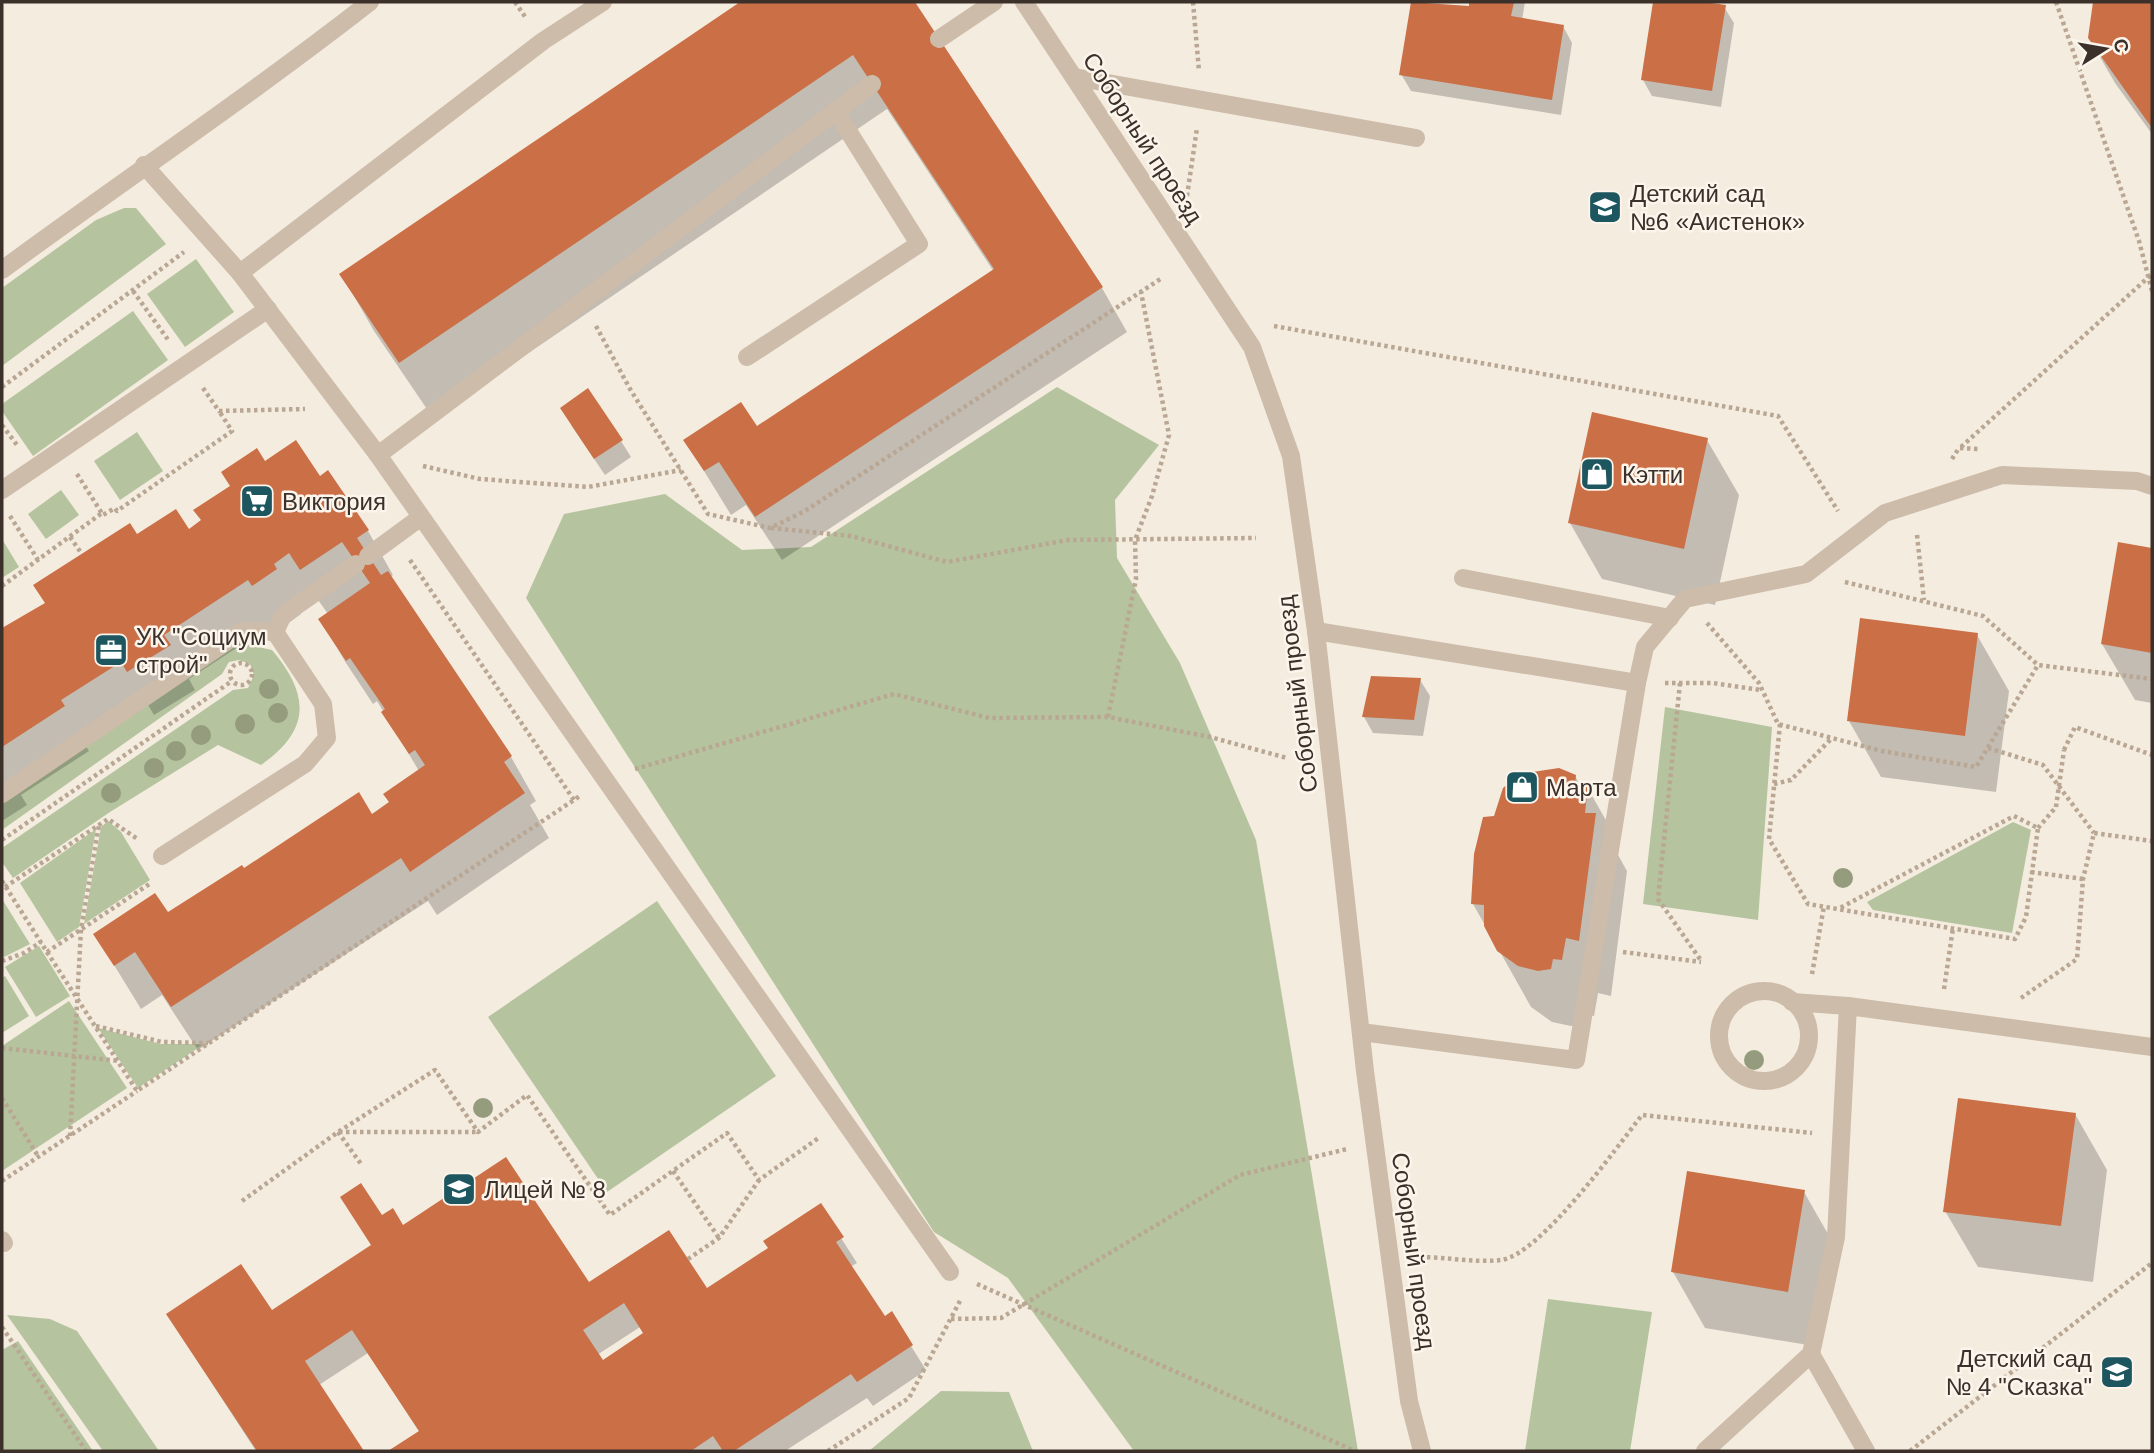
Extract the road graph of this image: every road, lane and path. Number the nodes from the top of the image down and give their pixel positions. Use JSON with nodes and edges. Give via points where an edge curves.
{"nodes":[{"id":1,"x":370,"y":2,"type":"edge"},
{"id":2,"x":515,"y":2,"type":"edge"},
{"id":3,"x":603,"y":2,"type":"edge"},
{"id":4,"x":994,"y":2,"type":"edge"},
{"id":5,"x":1024,"y":2,"type":"edge"},
{"id":6,"x":1193,"y":2,"type":"edge"},
{"id":7,"x":2056,"y":2,"type":"edge"},
{"id":8,"x":525,"y":16,"type":"dead end"},
{"id":9,"x":939,"y":39,"type":"dead end"},
{"id":10,"x":1074,"y":77,"type":"junction"},
{"id":11,"x":872,"y":84,"type":"dead end"},
{"id":12,"x":1201,"y":100,"type":"junction"},
{"id":13,"x":835,"y":110,"type":"junction"},
{"id":14,"x":1416,"y":138,"type":"dead end"},
{"id":15,"x":144,"y":165,"type":"junction"},
{"id":16,"x":1186,"y":203,"type":"dead end"},
{"id":17,"x":206,"y":236,"type":"junction"},
{"id":18,"x":2,"y":270,"type":"edge"},
{"id":19,"x":240,"y":273,"type":"junction"},
{"id":20,"x":2150,"y":276,"type":"edge"},
{"id":21,"x":1162,"y":278,"type":"dead end"},
{"id":22,"x":2152,"y":290,"type":"edge"},
{"id":23,"x":133,"y":291,"type":"junction"},
{"id":24,"x":1141,"y":291,"type":"junction"},
{"id":25,"x":582,"y":301,"type":"junction"},
{"id":26,"x":268,"y":309,"type":"junction"},
{"id":27,"x":1261,"y":324,"type":"dead end"},
{"id":28,"x":175,"y":349,"type":"dead end"},
{"id":29,"x":747,"y":357,"type":"dead end"},
{"id":30,"x":186,"y":364,"type":"junction"},
{"id":31,"x":2,"y":387,"type":"edge"},
{"id":32,"x":311,"y":408,"type":"dead end"},
{"id":33,"x":219,"y":411,"type":"junction"},
{"id":34,"x":2,"y":425,"type":"edge"},
{"id":35,"x":18,"y":447,"type":"dead end"},
{"id":36,"x":1959,"y":448,"type":"dead end"},
{"id":37,"x":62,"y":449,"type":"junction"},
{"id":38,"x":378,"y":455,"type":"junction"},
{"id":39,"x":681,"y":470,"type":"junction"},
{"id":40,"x":2152,"y":486,"type":"edge"},
{"id":41,"x":2,"y":490,"type":"edge"},
{"id":42,"x":102,"y":513,"type":"junction"},
{"id":43,"x":9,"y":514,"type":"dead end"},
{"id":44,"x":421,"y":517,"type":"junction"},
{"id":45,"x":770,"y":528,"type":"junction"},
{"id":46,"x":1854,"y":536,"type":"junction"},
{"id":47,"x":71,"y":537,"type":"junction"},
{"id":48,"x":394,"y":537,"type":"junction"},
{"id":49,"x":1256,"y":538,"type":"dead end"},
{"id":50,"x":1135,"y":540,"type":"junction"},
{"id":51,"x":82,"y":554,"type":"dead end"},
{"id":52,"x":38,"y":560,"type":"junction"},
{"id":53,"x":1463,"y":578,"type":"dead end"},
{"id":54,"x":1853,"y":584,"type":"dead end"},
{"id":55,"x":2,"y":586,"type":"edge"},
{"id":56,"x":1685,"y":599,"type":"junction"},
{"id":57,"x":1670,"y":618,"type":"junction"},
{"id":58,"x":1316,"y":631,"type":"junction"},
{"id":59,"x":275,"y":632,"type":"junction"},
{"id":60,"x":2038,"y":665,"type":"junction"},
{"id":61,"x":2152,"y":679,"type":"edge"},
{"id":62,"x":232,"y":681,"type":"junction"},
{"id":63,"x":1635,"y":683,"type":"junction"},
{"id":64,"x":1680,"y":683,"type":"junction"},
{"id":65,"x":1762,"y":690,"type":"junction"},
{"id":66,"x":1108,"y":717,"type":"junction"},
{"id":67,"x":1780,"y":724,"type":"junction"},
{"id":68,"x":1832,"y":738,"type":"junction"},
{"id":69,"x":1988,"y":748,"type":"junction"},
{"id":70,"x":2152,"y":755,"type":"edge"},
{"id":71,"x":1287,"y":758,"type":"dead end"},
{"id":72,"x":605,"y":778,"type":"junction"},
{"id":73,"x":1774,"y":784,"type":"junction"},
{"id":74,"x":2,"y":794,"type":"edge"},
{"id":75,"x":574,"y":800,"type":"junction"},
{"id":76,"x":100,"y":825,"type":"junction"},
{"id":77,"x":2038,"y":828,"type":"junction"},
{"id":78,"x":2094,"y":833,"type":"junction"},
{"id":79,"x":2,"y":840,"type":"edge"},
{"id":80,"x":2152,"y":841,"type":"edge"},
{"id":81,"x":162,"y":856,"type":"joint"},
{"id":82,"x":2031,"y":872,"type":"junction"},
{"id":83,"x":2083,"y":878,"type":"junction"},
{"id":84,"x":155,"y":881,"type":"dead end"},
{"id":85,"x":4,"y":884,"type":"edge"},
{"id":86,"x":1824,"y":906,"type":"junction"},
{"id":87,"x":1838,"y":909,"type":"junction"},
{"id":88,"x":1953,"y":928,"type":"junction"},
{"id":89,"x":81,"y":929,"type":"junction"},
{"id":90,"x":41,"y":942,"type":"junction"},
{"id":91,"x":1594,"y":947,"type":"junction"},
{"id":92,"x":47,"y":952,"type":"junction"},
{"id":93,"x":2,"y":961,"type":"edge"},
{"id":94,"x":1948,"y":974,"type":"dead end"},
{"id":95,"x":1811,"y":980,"type":"dead end"},
{"id":96,"x":76,"y":996,"type":"junction"},
{"id":97,"x":1792,"y":1002,"type":"junction"},
{"id":98,"x":1848,"y":1006,"type":"junction"},
{"id":99,"x":2009,"y":1006,"type":"dead end"},
{"id":100,"x":95,"y":1026,"type":"junction"},
{"id":101,"x":1361,"y":1032,"type":"junction"},
{"id":102,"x":209,"y":1043,"type":"junction"},
{"id":103,"x":2152,"y":1047,"type":"edge"},
{"id":104,"x":2,"y":1048,"type":"edge"},
{"id":105,"x":74,"y":1056,"type":"junction"},
{"id":106,"x":118,"y":1061,"type":"junction"},
{"id":107,"x":137,"y":1091,"type":"junction"},
{"id":108,"x":2,"y":1098,"type":"edge"},
{"id":109,"x":338,"y":1132,"type":"junction"},
{"id":110,"x":478,"y":1132,"type":"junction"},
{"id":111,"x":70,"y":1136,"type":"junction"},
{"id":112,"x":1841,"y":1137,"type":"junction"},
{"id":113,"x":818,"y":1138,"type":"dead end"},
{"id":114,"x":1375,"y":1143,"type":"junction"},
{"id":115,"x":38,"y":1157,"type":"junction"},
{"id":116,"x":360,"y":1164,"type":"dead end"},
{"id":117,"x":673,"y":1171,"type":"junction"},
{"id":118,"x":759,"y":1180,"type":"junction"},
{"id":119,"x":2,"y":1181,"type":"edge"},
{"id":120,"x":242,"y":1201,"type":"dead end"},
{"id":121,"x":719,"y":1238,"type":"junction"},
{"id":122,"x":1390,"y":1255,"type":"junction"},
{"id":123,"x":688,"y":1259,"type":"dead end"},
{"id":124,"x":2152,"y":1263,"type":"edge"},
{"id":125,"x":950,"y":1272,"type":"joint"},
{"id":126,"x":970,"y":1281,"type":"junction"},
{"id":127,"x":1022,"y":1304,"type":"junction"},
{"id":128,"x":951,"y":1319,"type":"junction"},
{"id":129,"x":2,"y":1327,"type":"edge"},
{"id":130,"x":1811,"y":1354,"type":"junction"},
{"id":131,"x":86,"y":1451,"type":"edge"},
{"id":132,"x":828,"y":1451,"type":"edge"},
{"id":133,"x":1355,"y":1451,"type":"edge"},
{"id":134,"x":1422,"y":1451,"type":"edge"},
{"id":135,"x":1705,"y":1451,"type":"edge"},
{"id":136,"x":1866,"y":1451,"type":"edge"},
{"id":137,"x":1910,"y":1451,"type":"edge"}],
"edges":[{"from":1,"to":15,"type":"street"},
{"from":2,"to":8,"type":"path"},
{"from":3,"to":19,"type":"street","via":[[543,41]]},
{"from":4,"to":9,"type":"street"},
{"from":5,"to":10,"type":"street","name":"Соборный проезд"},
{"from":6,"to":12,"type":"path"},
{"from":7,"to":20,"type":"path"},
{"from":10,"to":12,"type":"street"},
{"from":10,"to":58,"type":"street","name":"Соборный проезд","via":[[1252,346],[1291,456]]},
{"from":11,"to":13,"type":"street"},
{"from":12,"to":14,"type":"street"},
{"from":12,"to":16,"type":"path"},
{"from":13,"to":25,"type":"street"},
{"from":13,"to":29,"type":"street","via":[[919,244]]},
{"from":15,"to":17,"type":"street"},
{"from":15,"to":18,"type":"street"},
{"from":17,"to":19,"type":"street"},
{"from":17,"to":23,"type":"path"},
{"from":19,"to":26,"type":"street"},
{"from":20,"to":22,"type":"path"},
{"from":20,"to":36,"type":"path"},
{"from":21,"to":24,"type":"path"},
{"from":23,"to":28,"type":"path"},
{"from":23,"to":31,"type":"path"},
{"from":24,"to":45,"type":"path","via":[[805,511]]},
{"from":24,"to":50,"type":"path","via":[[1169,435]]},
{"from":25,"to":38,"type":"street"},
{"from":25,"to":39,"type":"path"},
{"from":26,"to":30,"type":"street"},
{"from":26,"to":38,"type":"street"},
{"from":27,"to":46,"type":"path","via":[[1778,416]]},
{"from":30,"to":33,"type":"path"},
{"from":30,"to":37,"type":"street"},
{"from":32,"to":33,"type":"path"},
{"from":33,"to":42,"type":"path","via":[[232,430],[117,511]]},
{"from":34,"to":35,"type":"path"},
{"from":37,"to":41,"type":"street"},
{"from":37,"to":42,"type":"path"},
{"from":38,"to":39,"type":"path","via":[[480,479],[588,487]]},
{"from":38,"to":44,"type":"street"},
{"from":39,"to":45,"type":"path","via":[[708,514]]},
{"from":40,"to":46,"type":"street","via":[[2137,481],[2002,475],[1885,513]]},
{"from":42,"to":47,"type":"path"},
{"from":43,"to":52,"type":"path"},
{"from":44,"to":48,"type":"street"},
{"from":44,"to":72,"type":"street"},
{"from":45,"to":50,"type":"path","via":[[851,537],[947,562],[1068,540]]},
{"from":46,"to":56,"type":"street","via":[[1806,574]]},
{"from":47,"to":51,"type":"path"},
{"from":47,"to":52,"type":"path"},
{"from":48,"to":59,"type":"street","via":[[284,615]]},
{"from":48,"to":75,"type":"path"},
{"from":49,"to":50,"type":"path"},
{"from":50,"to":66,"type":"path","via":[[1136,579]]},
{"from":52,"to":55,"type":"path"},
{"from":53,"to":57,"type":"street"},
{"from":54,"to":60,"type":"path","via":[[1983,616]]},
{"from":56,"to":57,"type":"street"},
{"from":56,"to":65,"type":"path"},
{"from":57,"to":63,"type":"street","via":[[1645,647]]},
{"from":58,"to":63,"type":"street"},
{"from":58,"to":101,"type":"street","name":"Соборный проезд"},
{"from":59,"to":74,"type":"street","via":[[242,631]]},
{"from":59,"to":81,"type":"street","via":[[323,704],[327,738],[306,764]]},
{"from":60,"to":61,"type":"path"},
{"from":60,"to":69,"type":"path"},
{"from":62,"to":62,"type":"path","via":[[248,682],[250,668],[234,665],[229,674]]},
{"from":62,"to":79,"type":"path"},
{"from":63,"to":64,"type":"path"},
{"from":63,"to":91,"type":"street"},
{"from":64,"to":65,"type":"path"},
{"from":64,"to":91,"type":"path","via":[[1658,899],[1702,962]]},
{"from":65,"to":67,"type":"path"},
{"from":66,"to":71,"type":"path"},
{"from":66,"to":72,"type":"path","via":[[989,718],[894,694]]},
{"from":67,"to":68,"type":"path"},
{"from":67,"to":73,"type":"path"},
{"from":68,"to":69,"type":"path","via":[[1976,767]]},
{"from":68,"to":73,"type":"path","via":[[1791,780]]},
{"from":69,"to":78,"type":"path","via":[[2043,765]]},
{"from":70,"to":77,"type":"path","bridge":true,"via":[[2075,727],[2064,750],[2056,807]]},
{"from":72,"to":75,"type":"path"},
{"from":72,"to":125,"type":"street"},
{"from":73,"to":86,"type":"path","via":[[1769,839],[1808,904]]},
{"from":75,"to":102,"type":"path"},
{"from":76,"to":81,"type":"path","via":[[108,819]]},
{"from":76,"to":85,"type":"path"},
{"from":76,"to":89,"type":"path"},
{"from":77,"to":82,"type":"path"},
{"from":77,"to":87,"type":"path","via":[[2014,816]]},
{"from":78,"to":80,"type":"path"},
{"from":78,"to":83,"type":"path"},
{"from":82,"to":83,"type":"path"},
{"from":82,"to":88,"type":"path","via":[[2026,917],[2015,939]]},
{"from":83,"to":99,"type":"path","via":[[2077,959]]},
{"from":84,"to":89,"type":"path"},
{"from":85,"to":90,"type":"path"},
{"from":86,"to":87,"type":"path"},
{"from":86,"to":95,"type":"path"},
{"from":87,"to":88,"type":"path"},
{"from":88,"to":94,"type":"path"},
{"from":89,"to":92,"type":"path"},
{"from":89,"to":96,"type":"path"},
{"from":90,"to":92,"type":"path"},
{"from":90,"to":93,"type":"path"},
{"from":91,"to":101,"type":"street","via":[[1576,1060]]},
{"from":92,"to":96,"type":"path"},
{"from":96,"to":100,"type":"path"},
{"from":96,"to":105,"type":"path"},
{"from":97,"to":97,"type":"street","via":[[1780,994],[1757,992],[1737,1000],[1727,1011],[1718,1040],[1731,1067],[1742,1076],[1770,1081],[1796,1067],[1806,1048],[1808,1027]]},
{"from":97,"to":98,"type":"street"},
{"from":98,"to":103,"type":"street"},
{"from":98,"to":112,"type":"street"},
{"from":100,"to":102,"type":"path","via":[[162,1042]]},
{"from":100,"to":106,"type":"path"},
{"from":101,"to":114,"type":"street","name":"Соборный проезд"},
{"from":102,"to":107,"type":"path"},
{"from":104,"to":105,"type":"path"},
{"from":105,"to":106,"type":"path"},
{"from":105,"to":111,"type":"path"},
{"from":106,"to":107,"type":"path"},
{"from":107,"to":111,"type":"path"},
{"from":108,"to":115,"type":"path"},
{"from":109,"to":110,"type":"path"},
{"from":109,"to":110,"type":"path","via":[[435,1070]]},
{"from":109,"to":116,"type":"path"},
{"from":109,"to":120,"type":"path"},
{"from":110,"to":117,"type":"path","via":[[527,1095],[610,1215]]},
{"from":111,"to":115,"type":"path"},
{"from":112,"to":122,"type":"path","via":[[1642,1115],[1572,1204],[1539,1237],[1503,1260]]},
{"from":112,"to":130,"type":"street","via":[[1836,1237]]},
{"from":113,"to":118,"type":"path"},
{"from":114,"to":122,"type":"street","name":"Соборный проезд"},
{"from":114,"to":127,"type":"path","via":[[1240,1175]]},
{"from":115,"to":119,"type":"path"},
{"from":117,"to":118,"type":"path","via":[[727,1133]]},
{"from":117,"to":121,"type":"path"},
{"from":118,"to":121,"type":"path"},
{"from":121,"to":123,"type":"path"},
{"from":122,"to":134,"type":"street","name":"Соборный проезд","via":[[1409,1401]]},
{"from":124,"to":137,"type":"path"},
{"from":125,"to":126,"type":"path"},
{"from":126,"to":127,"type":"path"},
{"from":126,"to":128,"type":"path"},
{"from":127,"to":128,"type":"path","via":[[1000,1318]]},
{"from":127,"to":133,"type":"path"},
{"from":128,"to":132,"type":"path","via":[[909,1398]]},
{"from":129,"to":131,"type":"path"},
{"from":130,"to":135,"type":"street"},
{"from":130,"to":136,"type":"street"}]}
